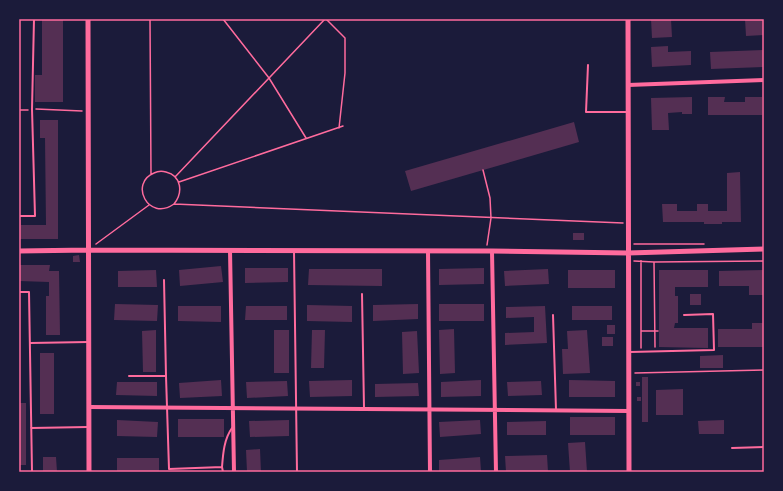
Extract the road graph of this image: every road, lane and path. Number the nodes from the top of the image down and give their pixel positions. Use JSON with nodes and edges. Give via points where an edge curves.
{"nodes":[{"id":1,"x":34,"y":19,"type":"edge"},
{"id":2,"x":88,"y":19,"type":"edge"},
{"id":3,"x":150,"y":19,"type":"edge"},
{"id":4,"x":222,"y":19,"type":"edge"},
{"id":5,"x":325,"y":19,"type":"edge"},
{"id":6,"x":628,"y":19,"type":"edge"},
{"id":7,"x":588,"y":66,"type":"dead end"},
{"id":8,"x":269,"y":78,"type":"junction"},
{"id":9,"x":764,"y":80,"type":"edge"},
{"id":10,"x":628,"y":85,"type":"junction"},
{"id":11,"x":32,"y":109,"type":"junction"},
{"id":12,"x":19,"y":110,"type":"edge"},
{"id":13,"x":88,"y":111,"type":"junction"},
{"id":14,"x":628,"y":112,"type":"junction"},
{"id":15,"x":343,"y":126,"type":"dead end"},
{"id":16,"x":339,"y":128,"type":"junction"},
{"id":17,"x":307,"y":139,"type":"junction"},
{"id":18,"x":483,"y":170,"type":"dead end"},
{"id":19,"x":151,"y":174,"type":"junction"},
{"id":20,"x":175,"y":177,"type":"junction"},
{"id":21,"x":179,"y":182,"type":"junction"},
{"id":22,"x":174,"y":204,"type":"junction"},
{"id":23,"x":149,"y":205,"type":"junction"},
{"id":24,"x":19,"y":216,"type":"edge"},
{"id":25,"x":491,"y":218,"type":"junction"},
{"id":26,"x":628,"y":224,"type":"junction"},
{"id":27,"x":628,"y":244,"type":"junction"},
{"id":28,"x":709,"y":244,"type":"dead end"},
{"id":29,"x":764,"y":249,"type":"edge"},
{"id":30,"x":89,"y":250,"type":"junction"},
{"id":31,"x":230,"y":250,"type":"junction"},
{"id":32,"x":294,"y":250,"type":"junction"},
{"id":33,"x":428,"y":250,"type":"junction"},
{"id":34,"x":19,"y":251,"type":"edge"},
{"id":35,"x":489,"y":251,"type":"junction"},
{"id":36,"x":628,"y":253,"type":"junction"},
{"id":37,"x":628,"y":261,"type":"junction"},
{"id":38,"x":764,"y":261,"type":"edge"},
{"id":39,"x":641,"y":262,"type":"junction"},
{"id":40,"x":654,"y":262,"type":"junction"},
{"id":41,"x":164,"y":280,"type":"dead end"},
{"id":42,"x":19,"y":292,"type":"edge"},
{"id":43,"x":362,"y":294,"type":"dead end"},
{"id":44,"x":553,"y":315,"type":"dead end"},
{"id":45,"x":684,"y":315,"type":"dead end"},
{"id":46,"x":641,"y":331,"type":"junction"},
{"id":47,"x":654,"y":331,"type":"junction"},
{"id":48,"x":658,"y":331,"type":"dead end"},
{"id":49,"x":89,"y":342,"type":"junction"},
{"id":50,"x":30,"y":343,"type":"junction"},
{"id":51,"x":655,"y":351,"type":"junction"},
{"id":52,"x":629,"y":352,"type":"junction"},
{"id":53,"x":641,"y":352,"type":"junction"},
{"id":54,"x":764,"y":370,"type":"edge"},
{"id":55,"x":629,"y":373,"type":"junction"},
{"id":56,"x":129,"y":376,"type":"dead end"},
{"id":57,"x":166,"y":376,"type":"junction"},
{"id":58,"x":89,"y":407,"type":"junction"},
{"id":59,"x":166,"y":407,"type":"junction"},
{"id":60,"x":233,"y":408,"type":"junction"},
{"id":61,"x":296,"y":408,"type":"junction"},
{"id":62,"x":364,"y":409,"type":"junction"},
{"id":63,"x":430,"y":410,"type":"junction"},
{"id":64,"x":496,"y":411,"type":"junction"},
{"id":65,"x":556,"y":411,"type":"junction"},
{"id":66,"x":629,"y":412,"type":"junction"},
{"id":67,"x":233,"y":427,"type":"junction"},
{"id":68,"x":31,"y":428,"type":"junction"},
{"id":69,"x":89,"y":428,"type":"junction"},
{"id":70,"x":764,"y":447,"type":"edge"},
{"id":71,"x":732,"y":448,"type":"dead end"},
{"id":72,"x":222,"y":467,"type":"junction"},
{"id":73,"x":32,"y":472,"type":"edge"},
{"id":74,"x":90,"y":472,"type":"edge"},
{"id":75,"x":223,"y":472,"type":"edge"},
{"id":76,"x":234,"y":472,"type":"edge"},
{"id":77,"x":297,"y":472,"type":"edge"},
{"id":78,"x":430,"y":472,"type":"edge"},
{"id":79,"x":496,"y":472,"type":"edge"},
{"id":80,"x":629,"y":472,"type":"edge"}],
"edges":[{"from":1,"to":11,"type":"lane"},
{"from":2,"to":13,"type":"street"},
{"from":3,"to":19,"type":"path"},
{"from":4,"to":8,"type":"path"},
{"from":5,"to":8,"type":"path"},
{"from":5,"to":16,"type":"path","via":[[345,38],[345,73]]},
{"from":6,"to":10,"type":"street"},
{"from":7,"to":14,"type":"lane","via":[[586,112]]},
{"from":8,"to":17,"type":"path"},
{"from":8,"to":20,"type":"path"},
{"from":9,"to":10,"type":"street"},
{"from":10,"to":14,"type":"street"},
{"from":11,"to":12,"type":"path"},
{"from":11,"to":13,"type":"path"},
{"from":11,"to":24,"type":"lane","via":[[35,216]]},
{"from":13,"to":30,"type":"street"},
{"from":14,"to":26,"type":"street"},
{"from":15,"to":16,"type":"path"},
{"from":16,"to":17,"type":"path"},
{"from":17,"to":21,"type":"path"},
{"from":18,"to":25,"type":"path","via":[[490,198]]},
{"from":19,"to":20,"type":"path","via":[[164,171]]},
{"from":19,"to":23,"type":"path","via":[[146,178],[142,190],[143,197]]},
{"from":20,"to":21,"type":"path"},
{"from":21,"to":22,"type":"path","via":[[180,194]]},
{"from":22,"to":23,"type":"path","via":[[163,209]]},
{"from":22,"to":25,"type":"path"},
{"from":23,"to":30,"type":"path"},
{"from":25,"to":26,"type":"path"},
{"from":25,"to":35,"type":"path"},
{"from":26,"to":27,"type":"street"},
{"from":27,"to":28,"type":"path"},
{"from":27,"to":36,"type":"street"},
{"from":29,"to":36,"type":"street"},
{"from":30,"to":31,"type":"street"},
{"from":30,"to":34,"type":"street"},
{"from":30,"to":49,"type":"street"},
{"from":31,"to":32,"type":"street"},
{"from":31,"to":60,"type":"street"},
{"from":32,"to":33,"type":"street"},
{"from":32,"to":61,"type":"lane"},
{"from":33,"to":35,"type":"street"},
{"from":33,"to":63,"type":"street"},
{"from":35,"to":36,"type":"street"},
{"from":35,"to":64,"type":"street"},
{"from":36,"to":37,"type":"street"},
{"from":37,"to":39,"type":"path"},
{"from":37,"to":52,"type":"street"},
{"from":38,"to":40,"type":"path"},
{"from":39,"to":40,"type":"path"},
{"from":39,"to":46,"type":"path"},
{"from":40,"to":47,"type":"path"},
{"from":41,"to":57,"type":"lane"},
{"from":42,"to":50,"type":"lane","via":[[29,292]]},
{"from":43,"to":62,"type":"lane"},
{"from":44,"to":65,"type":"lane"},
{"from":45,"to":51,"type":"lane","via":[[713,314],[714,350]]},
{"from":46,"to":47,"type":"path"},
{"from":46,"to":53,"type":"path"},
{"from":47,"to":48,"type":"path"},
{"from":47,"to":51,"type":"path"},
{"from":49,"to":50,"type":"lane"},
{"from":49,"to":58,"type":"street"},
{"from":50,"to":68,"type":"lane"},
{"from":51,"to":53,"type":"lane"},
{"from":52,"to":53,"type":"lane"},
{"from":52,"to":55,"type":"street"},
{"from":54,"to":55,"type":"path"},
{"from":55,"to":66,"type":"street"},
{"from":56,"to":57,"type":"lane"},
{"from":57,"to":59,"type":"lane"},
{"from":58,"to":59,"type":"street"},
{"from":58,"to":69,"type":"street"},
{"from":59,"to":60,"type":"street"},
{"from":59,"to":72,"type":"lane","via":[[169,469]]},
{"from":60,"to":61,"type":"street"},
{"from":60,"to":67,"type":"street"},
{"from":61,"to":62,"type":"street"},
{"from":61,"to":77,"type":"lane"},
{"from":62,"to":63,"type":"street"},
{"from":63,"to":64,"type":"street"},
{"from":63,"to":78,"type":"street"},
{"from":64,"to":65,"type":"street"},
{"from":64,"to":79,"type":"street"},
{"from":65,"to":66,"type":"street"},
{"from":66,"to":80,"type":"street"},
{"from":67,"to":72,"type":"lane","via":[[228,434]]},
{"from":67,"to":76,"type":"street"},
{"from":68,"to":69,"type":"lane"},
{"from":68,"to":73,"type":"lane"},
{"from":69,"to":74,"type":"street"},
{"from":70,"to":71,"type":"lane"},
{"from":72,"to":75,"type":"lane"}]}
